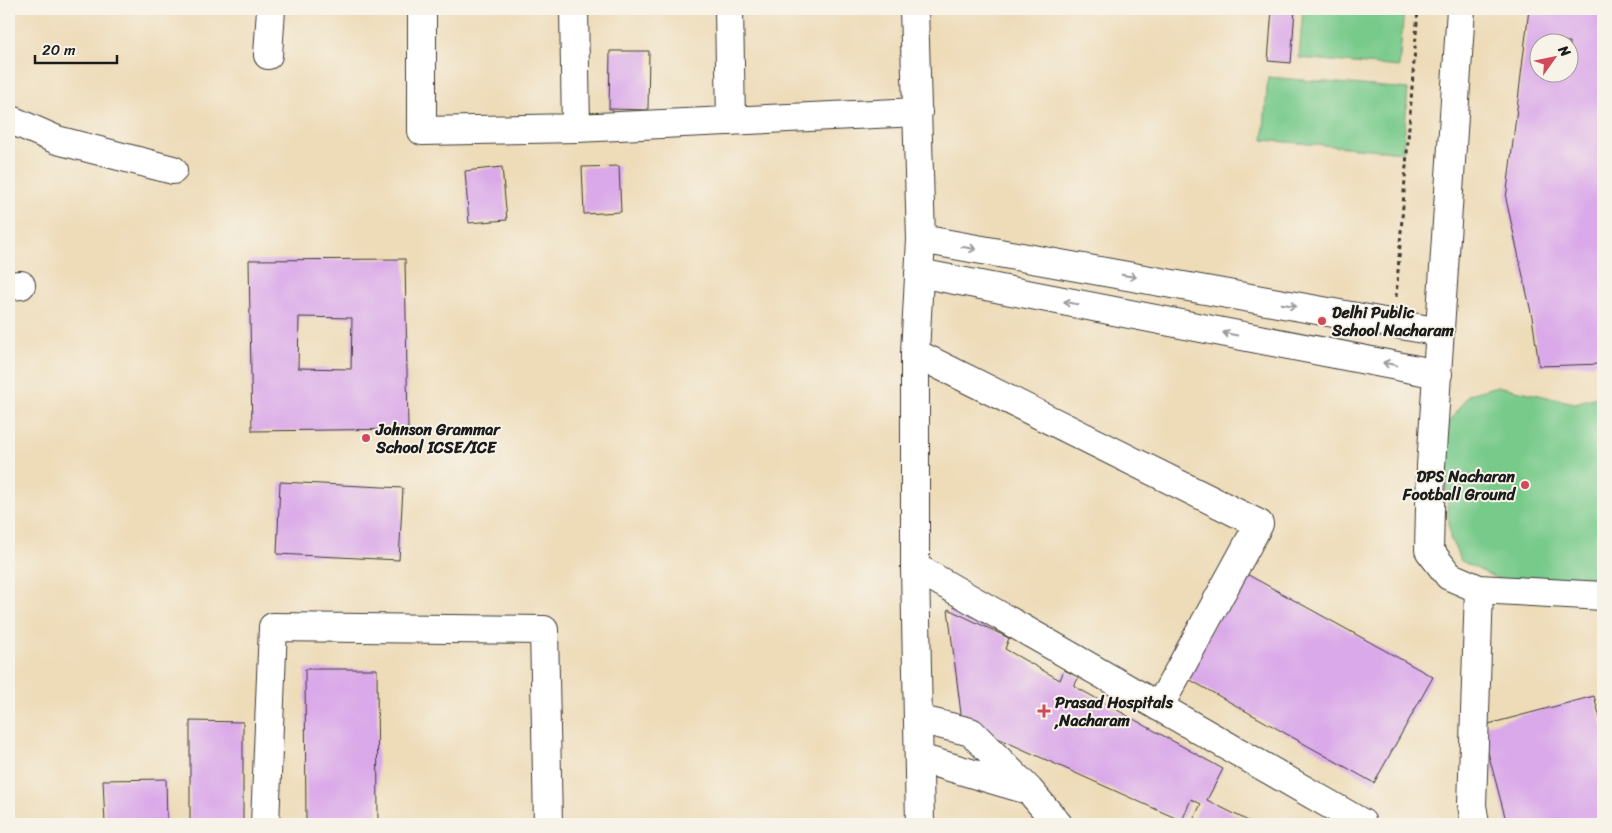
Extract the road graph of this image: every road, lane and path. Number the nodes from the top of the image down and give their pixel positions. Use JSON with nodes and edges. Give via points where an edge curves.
{"nodes":[{"id":1,"x":271,"y":9,"type":"edge"},
{"id":2,"x":422,"y":9,"type":"edge"},
{"id":3,"x":574,"y":9,"type":"edge"},
{"id":4,"x":729,"y":9,"type":"edge"},
{"id":5,"x":914,"y":9,"type":"edge"},
{"id":6,"x":1418,"y":9,"type":"edge"},
{"id":7,"x":1461,"y":9,"type":"edge"},
{"id":8,"x":268,"y":56,"type":"dead end"},
{"id":9,"x":918,"y":112,"type":"junction"},
{"id":10,"x":9,"y":119,"type":"edge"},
{"id":11,"x":731,"y":120,"type":"junction"},
{"id":12,"x":576,"y":128,"type":"junction"},
{"id":13,"x":174,"y":170,"type":"dead end"},
{"id":14,"x":922,"y":239,"type":"junction"},
{"id":15,"x":919,"y":273,"type":"junction"},
{"id":16,"x":1394,"y":324,"type":"junction"},
{"id":17,"x":1440,"y":332,"type":"junction"},
{"id":18,"x":915,"y":353,"type":"junction"},
{"id":19,"x":1438,"y":374,"type":"junction"},
{"id":20,"x":915,"y":567,"type":"junction"},
{"id":21,"x":1479,"y":590,"type":"junction"},
{"id":22,"x":1603,"y":596,"type":"edge"},
{"id":23,"x":1159,"y":707,"type":"junction"},
{"id":24,"x":918,"y":719,"type":"junction"},
{"id":25,"x":919,"y":758,"type":"junction"},
{"id":26,"x":1029,"y":790,"type":"junction"},
{"id":27,"x":1362,"y":823,"type":"edge"},
{"id":28,"x":265,"y":824,"type":"edge"},
{"id":29,"x":548,"y":824,"type":"edge"},
{"id":30,"x":920,"y":824,"type":"edge"},
{"id":31,"x":1058,"y":824,"type":"edge"},
{"id":32,"x":1474,"y":824,"type":"edge"}],
"edges":[{"from":1,"to":8,"type":"street"},
{"from":2,"to":12,"type":"street","via":[[422,130]]},
{"from":3,"to":12,"type":"street"},
{"from":4,"to":11,"type":"street"},
{"from":5,"to":9,"type":"street"},
{"from":6,"to":16,"type":"path"},
{"from":7,"to":17,"type":"street"},
{"from":9,"to":11,"type":"street"},
{"from":9,"to":14,"type":"street"},
{"from":10,"to":13,"type":"street","via":[[57,140]]},
{"from":11,"to":12,"type":"street"},
{"from":14,"to":15,"type":"street"},
{"from":14,"to":16,"type":"street","one_way":true},
{"from":15,"to":18,"type":"street"},
{"from":19,"to":15,"type":"street","one_way":true},
{"from":16,"to":17,"type":"street"},
{"from":17,"to":19,"type":"street"},
{"from":18,"to":20,"type":"street"},
{"from":18,"to":23,"type":"street","via":[[1259,524]]},
{"from":19,"to":21,"type":"street","via":[[1429,550],[1449,576]]},
{"from":20,"to":23,"type":"street"},
{"from":20,"to":24,"type":"street"},
{"from":21,"to":22,"type":"street"},
{"from":21,"to":32,"type":"street"},
{"from":23,"to":27,"type":"street"},
{"from":24,"to":25,"type":"street"},
{"from":24,"to":26,"type":"street","via":[[971,732]]},
{"from":25,"to":26,"type":"street"},
{"from":25,"to":30,"type":"street"},
{"from":26,"to":31,"type":"street"},
{"from":28,"to":29,"type":"street","via":[[273,627],[544,630]]}]}
